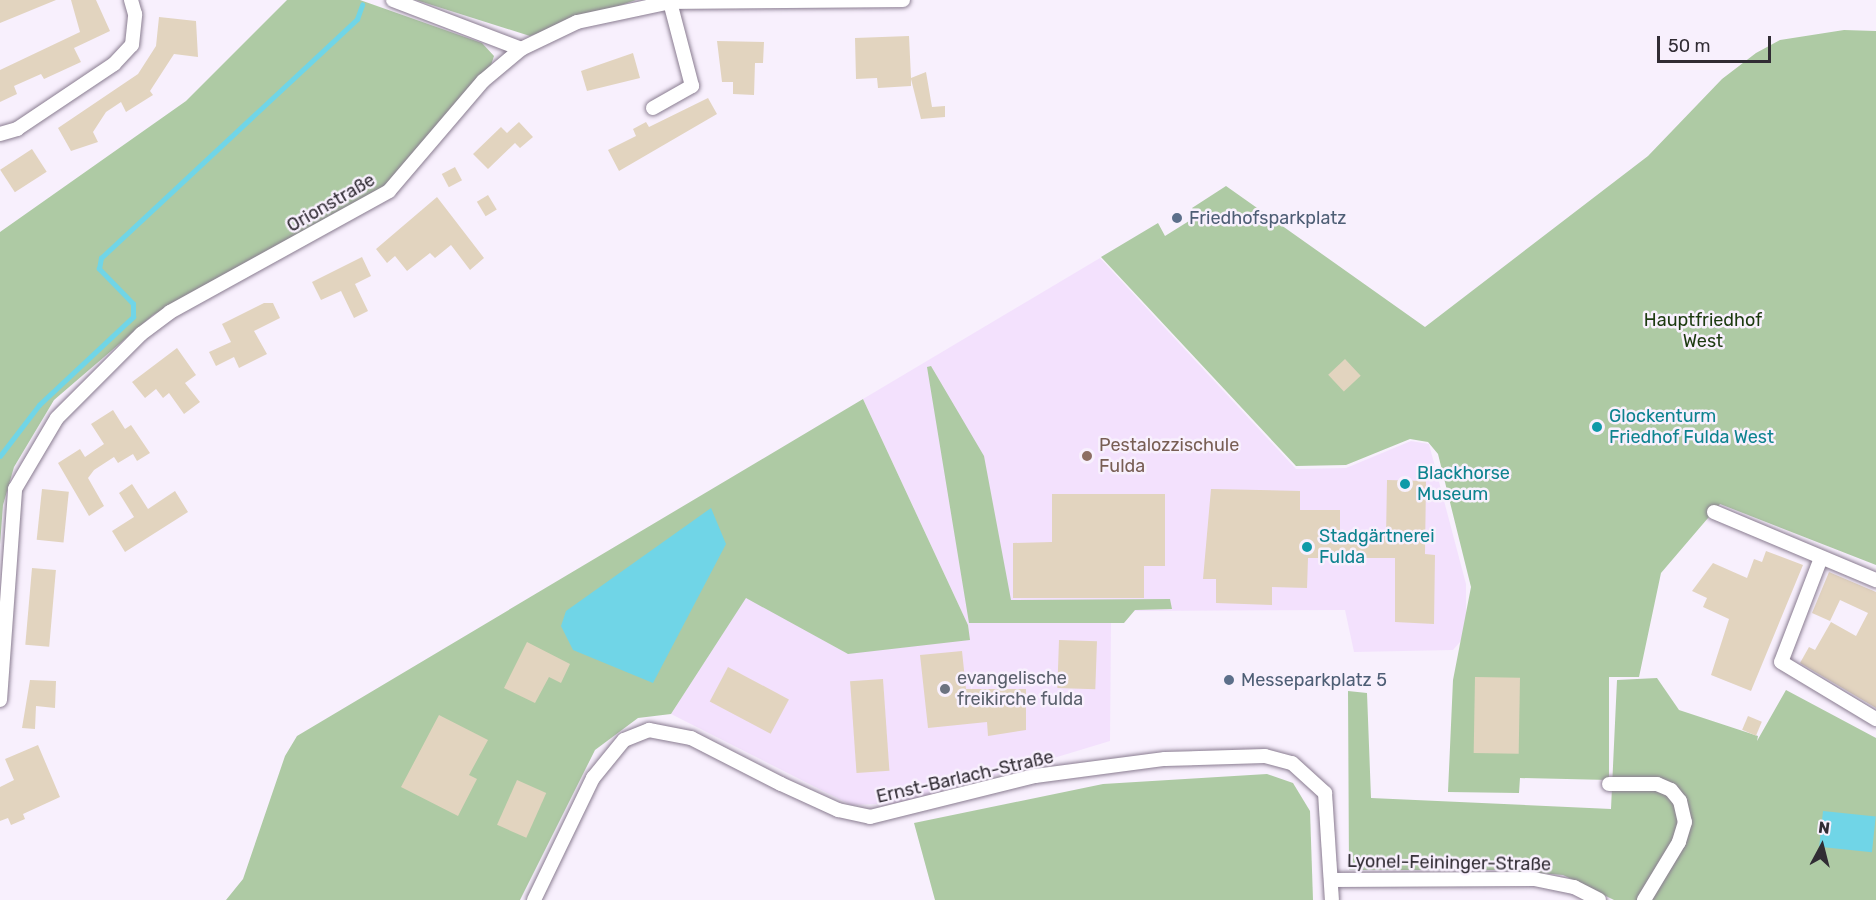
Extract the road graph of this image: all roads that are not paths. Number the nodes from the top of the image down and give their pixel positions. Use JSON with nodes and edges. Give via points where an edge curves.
{"nodes":[{"id":1,"x":131,"y":0,"type":"edge"},
{"id":2,"x":393,"y":0,"type":"edge"},
{"id":3,"x":903,"y":0,"type":"edge"},
{"id":4,"x":670,"y":2,"type":"junction"},
{"id":5,"x":521,"y":49,"type":"junction"},
{"id":6,"x":653,"y":108,"type":"dead end"},
{"id":7,"x":0,"y":134,"type":"edge"},
{"id":8,"x":1714,"y":512,"type":"dead end"},
{"id":9,"x":1821,"y":558,"type":"junction"},
{"id":10,"x":1876,"y":580,"type":"edge"},
{"id":11,"x":0,"y":700,"type":"edge"},
{"id":12,"x":1876,"y":718,"type":"edge"},
{"id":13,"x":1609,"y":784,"type":"dead end"},
{"id":14,"x":1331,"y":880,"type":"junction"},
{"id":15,"x":534,"y":900,"type":"edge"},
{"id":16,"x":1332,"y":900,"type":"edge"},
{"id":17,"x":1599,"y":900,"type":"edge"},
{"id":18,"x":1644,"y":900,"type":"edge"}],
"edges":[{"from":1,"to":7,"type":"street","via":[[135,14],[132,45],[114,64],[17,129]]},
{"from":2,"to":5,"type":"street"},
{"from":3,"to":4,"type":"street","name":"Orionstraße"},
{"from":4,"to":5,"type":"street","name":"Orionstraße","via":[[577,22]]},
{"from":4,"to":6,"type":"street","via":[[692,86]]},
{"from":5,"to":11,"type":"street","name":"Orionstraße","via":[[465,99],[412,170],[389,191],[170,312],[99,373],[57,418],[24,468],[12,506]]},
{"from":8,"to":9,"type":"street"},
{"from":9,"to":10,"type":"street"},
{"from":9,"to":12,"type":"street","via":[[1781,662]]},
{"from":13,"to":18,"type":"street","via":[[1657,784],[1671,790],[1680,801],[1685,822],[1681,836]]},
{"from":14,"to":15,"type":"street","name":"Ernst-Barlach-Straße","via":[[1325,793],[1292,763],[1264,756],[1112,764],[1035,776],[870,817],[800,793],[691,738],[649,730],[624,740],[593,778]]},
{"from":14,"to":16,"type":"street","name":"Ernst-Barlach-Straße"},
{"from":14,"to":17,"type":"street","name":"Lyonel-Feininger-Straße","via":[[1534,879],[1574,887]]}]}
